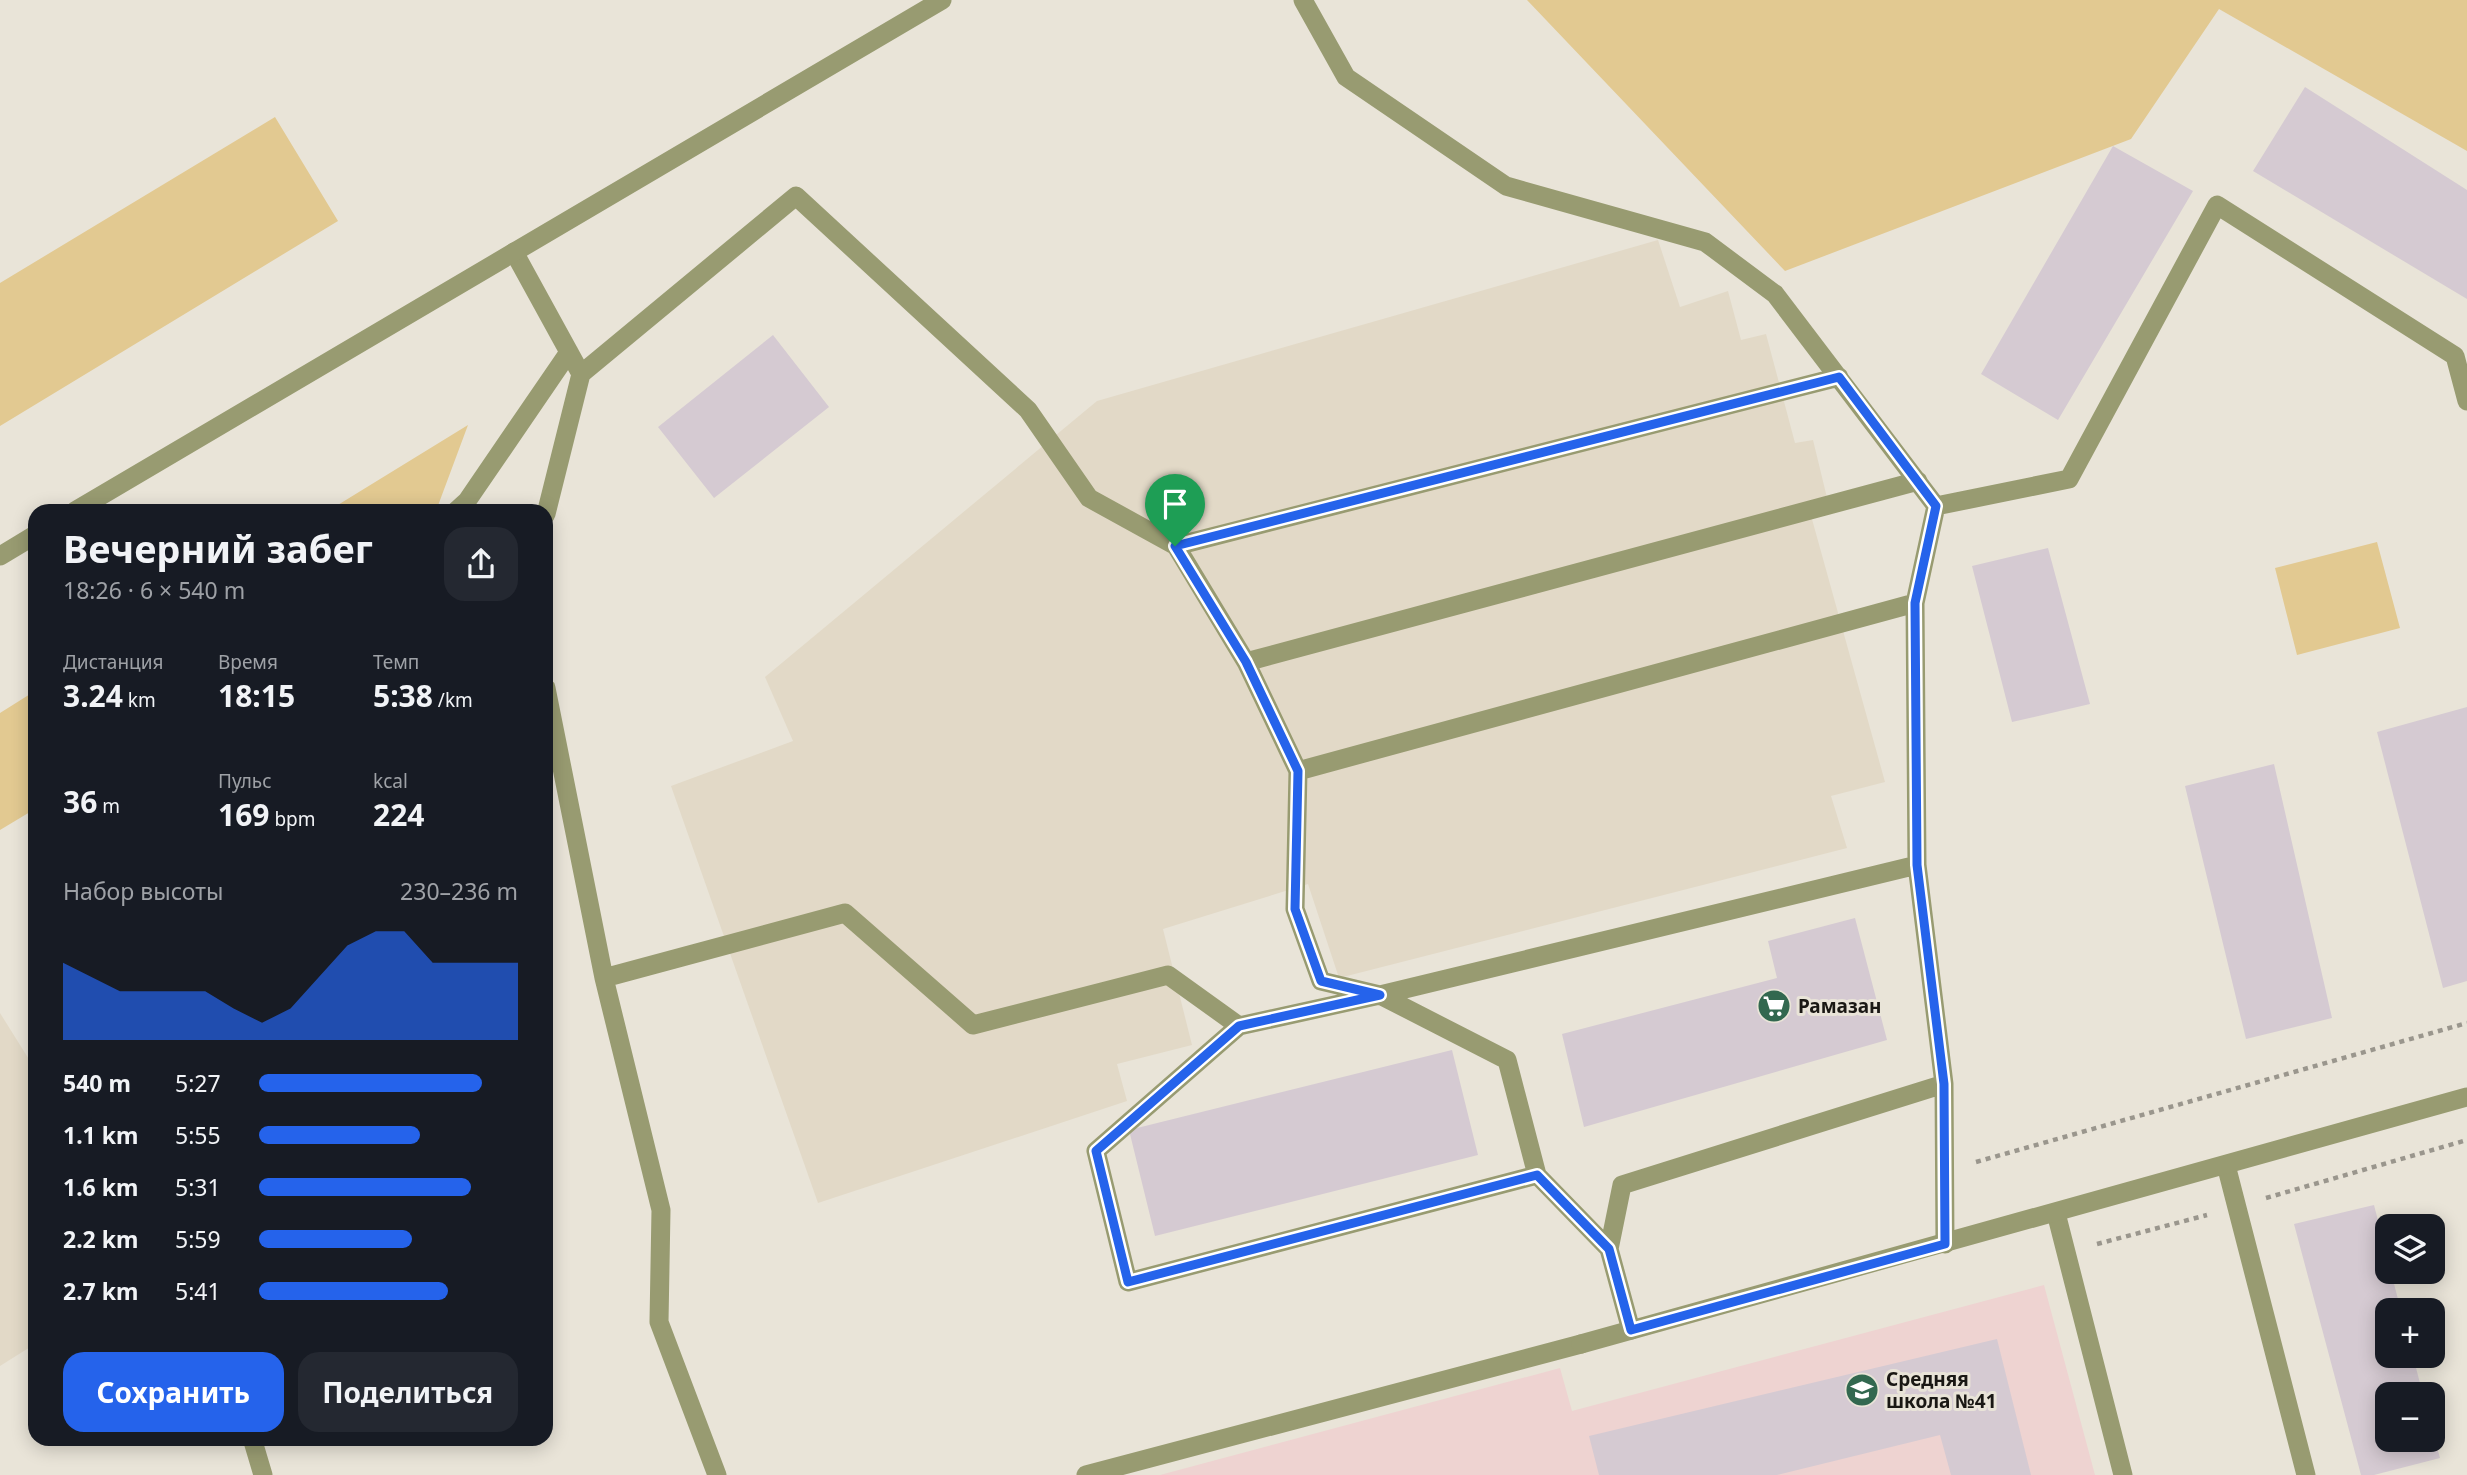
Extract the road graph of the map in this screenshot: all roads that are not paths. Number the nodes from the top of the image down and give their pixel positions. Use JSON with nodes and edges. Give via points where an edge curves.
{"nodes":[{"id":1,"x":942,"y":0,"type":"edge"},
{"id":2,"x":1303,"y":0,"type":"edge"},
{"id":3,"x":514,"y":252,"type":"junction"},
{"id":4,"x":569,"y":352,"type":"junction"},
{"id":5,"x":581,"y":374,"type":"junction"},
{"id":6,"x":1839,"y":377,"type":"junction"},
{"id":7,"x":2467,"y":401,"type":"edge"},
{"id":8,"x":1918,"y":481,"type":"junction"},
{"id":9,"x":87,"y":504,"type":"edge"},
{"id":10,"x":464,"y":504,"type":"edge"},
{"id":11,"x":548,"y":504,"type":"edge"},
{"id":12,"x":1936,"y":506,"type":"junction"},
{"id":13,"x":28,"y":539,"type":"edge"},
{"id":14,"x":1175,"y":546,"type":"junction"},
{"id":15,"x":0,"y":555,"type":"edge"},
{"id":16,"x":1915,"y":603,"type":"junction"},
{"id":17,"x":1246,"y":662,"type":"junction"},
{"id":18,"x":553,"y":723,"type":"edge"},
{"id":19,"x":1298,"y":771,"type":"junction"},
{"id":20,"x":1917,"y":865,"type":"junction"},
{"id":21,"x":604,"y":978,"type":"junction"},
{"id":22,"x":1380,"y":995,"type":"junction"},
{"id":23,"x":1239,"y":1026,"type":"junction"},
{"id":24,"x":1944,"y":1084,"type":"junction"},
{"id":25,"x":2467,"y":1097,"type":"edge"},
{"id":26,"x":2226,"y":1165,"type":"junction"},
{"id":27,"x":1537,"y":1175,"type":"junction"},
{"id":28,"x":2056,"y":1213,"type":"junction"},
{"id":29,"x":1945,"y":1244,"type":"junction"},
{"id":30,"x":1609,"y":1249,"type":"junction"},
{"id":31,"x":1631,"y":1330,"type":"junction"},
{"id":32,"x":255,"y":1446,"type":"edge"},
{"id":33,"x":263,"y":1475,"type":"edge"},
{"id":34,"x":717,"y":1475,"type":"edge"},
{"id":35,"x":1086,"y":1475,"type":"edge"},
{"id":36,"x":2123,"y":1475,"type":"edge"},
{"id":37,"x":2306,"y":1475,"type":"edge"}],
"edges":[{"from":1,"to":3,"type":"street"},
{"from":2,"to":6,"type":"street","via":[[1346,77],[1506,186],[1705,242],[1776,294]]},
{"from":3,"to":4,"type":"street"},
{"from":3,"to":9,"type":"street"},
{"from":4,"to":5,"type":"street"},
{"from":4,"to":10,"type":"street"},
{"from":5,"to":11,"type":"street"},
{"from":5,"to":14,"type":"street","via":[[796,196],[1028,410],[1089,498]]},
{"from":6,"to":8,"type":"street"},
{"from":6,"to":14,"type":"street"},
{"from":7,"to":12,"type":"street","via":[[2455,356],[2217,205],[2068,479]]},
{"from":8,"to":12,"type":"street"},
{"from":8,"to":17,"type":"street"},
{"from":12,"to":16,"type":"street"},
{"from":13,"to":15,"type":"street"},
{"from":14,"to":17,"type":"street"},
{"from":16,"to":19,"type":"street"},
{"from":16,"to":20,"type":"street"},
{"from":17,"to":19,"type":"street"},
{"from":18,"to":21,"type":"street"},
{"from":19,"to":22,"type":"street","via":[[1295,909],[1321,981]]},
{"from":20,"to":22,"type":"street"},
{"from":20,"to":24,"type":"street"},
{"from":21,"to":23,"type":"street","via":[[845,913],[973,1025],[1168,975]]},
{"from":21,"to":34,"type":"street","via":[[660,1210],[659,1322]]},
{"from":22,"to":23,"type":"street"},
{"from":22,"to":27,"type":"street","via":[[1507,1060]]},
{"from":23,"to":27,"type":"street","via":[[1096,1151],[1128,1282]]},
{"from":24,"to":29,"type":"street"},
{"from":24,"to":30,"type":"street","via":[[1622,1185]]},
{"from":25,"to":26,"type":"street"},
{"from":26,"to":28,"type":"street"},
{"from":26,"to":37,"type":"street"},
{"from":27,"to":30,"type":"street"},
{"from":28,"to":29,"type":"street"},
{"from":28,"to":36,"type":"street"},
{"from":29,"to":31,"type":"street"},
{"from":30,"to":31,"type":"street"},
{"from":31,"to":35,"type":"street"},
{"from":32,"to":33,"type":"street"}]}
